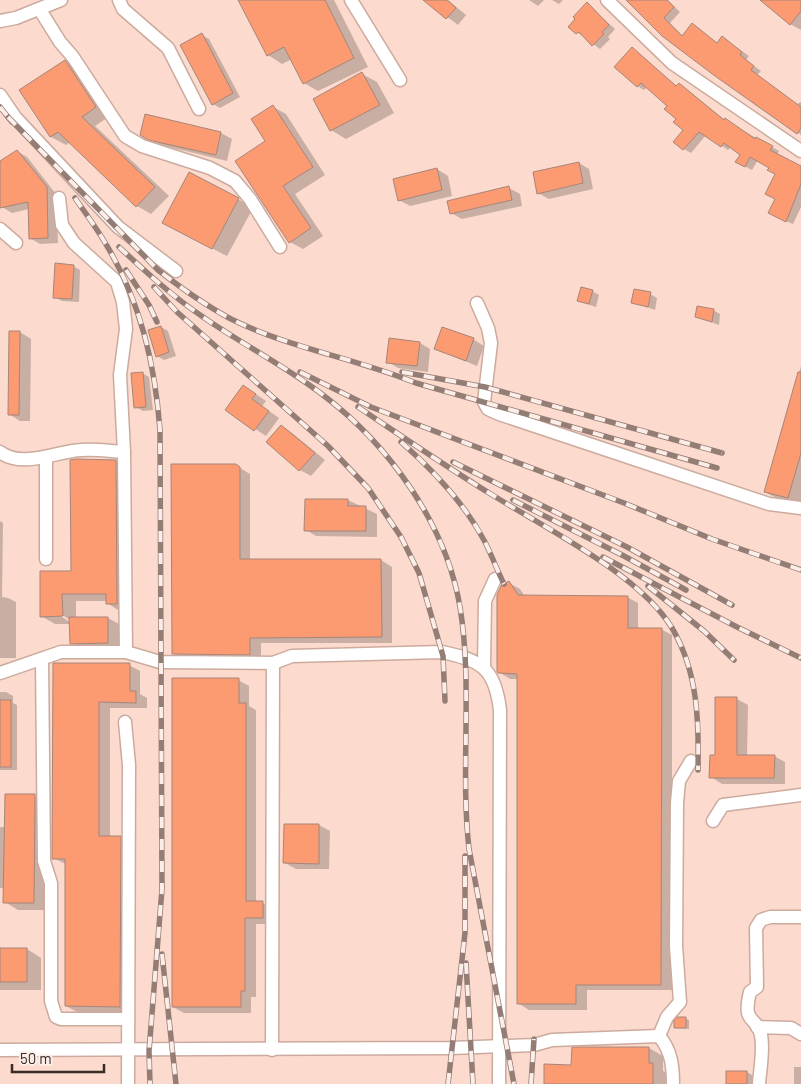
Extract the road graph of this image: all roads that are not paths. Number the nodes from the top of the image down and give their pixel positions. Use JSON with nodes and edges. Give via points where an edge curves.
{"nodes":[{"id":1,"x":61,"y":0,"type":"edge"},
{"id":2,"x":119,"y":0,"type":"edge"},
{"id":3,"x":607,"y":0,"type":"edge"},
{"id":4,"x":354,"y":1,"type":"edge"},
{"id":5,"x":40,"y":10,"type":"junction"},
{"id":6,"x":0,"y":21,"type":"edge"},
{"id":7,"x":400,"y":80,"type":"dead end"},
{"id":8,"x":0,"y":95,"type":"edge"},
{"id":9,"x":199,"y":109,"type":"dead end"},
{"id":10,"x":801,"y":151,"type":"edge"},
{"id":11,"x":58,"y":198,"type":"dead end"},
{"id":12,"x":0,"y":229,"type":"edge"},
{"id":13,"x":16,"y":243,"type":"dead end"},
{"id":14,"x":280,"y":247,"type":"dead end"},
{"id":15,"x":176,"y":271,"type":"dead end"},
{"id":16,"x":477,"y":303,"type":"dead end"},
{"id":17,"x":0,"y":452,"type":"edge"},
{"id":18,"x":124,"y":452,"type":"junction"},
{"id":19,"x":46,"y":458,"type":"junction"},
{"id":20,"x":801,"y":508,"type":"edge"},
{"id":21,"x":46,"y":559,"type":"dead end"},
{"id":22,"x":495,"y":579,"type":"dead end"},
{"id":23,"x":126,"y":652,"type":"junction"},
{"id":24,"x":42,"y":659,"type":"junction"},
{"id":25,"x":273,"y":663,"type":"junction"},
{"id":26,"x":484,"y":667,"type":"junction"},
{"id":27,"x":0,"y":673,"type":"edge"},
{"id":28,"x":125,"y":722,"type":"dead end"},
{"id":29,"x":691,"y":761,"type":"dead end"},
{"id":30,"x":801,"y":795,"type":"edge"},
{"id":31,"x":713,"y":821,"type":"dead end"},
{"id":32,"x":801,"y":916,"type":"edge"},
{"id":33,"x":128,"y":1020,"type":"junction"},
{"id":34,"x":757,"y":1027,"type":"junction"},
{"id":35,"x":801,"y":1034,"type":"edge"},
{"id":36,"x":659,"y":1036,"type":"junction"},
{"id":37,"x":500,"y":1045,"type":"junction"},
{"id":38,"x":0,"y":1050,"type":"edge"},
{"id":39,"x":128,"y":1050,"type":"junction"},
{"id":40,"x":272,"y":1050,"type":"junction"},
{"id":41,"x":128,"y":1084,"type":"edge"},
{"id":42,"x":499,"y":1084,"type":"edge"},
{"id":43,"x":673,"y":1084,"type":"edge"},
{"id":44,"x":759,"y":1084,"type":"edge"}],
"edges":[{"from":1,"to":5,"type":"street"},
{"from":2,"to":9,"type":"street","via":[[123,8],[168,48]]},
{"from":3,"to":10,"type":"street","via":[[672,63]]},
{"from":4,"to":7,"type":"street"},
{"from":5,"to":6,"type":"street"},
{"from":5,"to":14,"type":"street","via":[[125,136],[142,146],[210,168],[235,181]]},
{"from":8,"to":15,"type":"street","via":[[15,116],[118,227]]},
{"from":11,"to":18,"type":"street","via":[[62,224],[74,243],[117,282],[123,302],[126,329],[120,375]]},
{"from":12,"to":13,"type":"street"},
{"from":16,"to":20,"type":"street","via":[[491,343],[484,402],[488,408],[769,504]]},
{"from":17,"to":19,"type":"street","via":[[7,458]]},
{"from":18,"to":19,"type":"street","via":[[79,450]]},
{"from":18,"to":23,"type":"street"},
{"from":19,"to":21,"type":"street"},
{"from":22,"to":26,"type":"street","via":[[485,601]]},
{"from":23,"to":24,"type":"street","via":[[61,652]]},
{"from":23,"to":25,"type":"street","via":[[160,662]]},
{"from":24,"to":27,"type":"street"},
{"from":24,"to":33,"type":"street","via":[[44,860],[51,882],[51,1001],[56,1017],[61,1019]]},
{"from":25,"to":26,"type":"street","via":[[292,656],[442,652],[464,657]]},
{"from":25,"to":40,"type":"street"},
{"from":26,"to":37,"type":"street","via":[[497,690],[500,710]]},
{"from":28,"to":33,"type":"street","via":[[129,765]]},
{"from":29,"to":36,"type":"street","via":[[679,781],[677,803],[676,946],[680,1002],[667,1017]]},
{"from":30,"to":31,"type":"street","via":[[723,805]]},
{"from":32,"to":34,"type":"street","via":[[770,917],[761,920],[756,928],[757,987],[750,992],[746,1006],[748,1018]]},
{"from":33,"to":39,"type":"street"},
{"from":34,"to":35,"type":"street","via":[[791,1028]]},
{"from":34,"to":44,"type":"street","via":[[760,1035]]},
{"from":36,"to":37,"type":"street"},
{"from":36,"to":43,"type":"street","via":[[668,1047]]},
{"from":37,"to":40,"type":"street"},
{"from":37,"to":42,"type":"street"},
{"from":38,"to":39,"type":"street"},
{"from":39,"to":40,"type":"street"},
{"from":39,"to":41,"type":"street"}]}
